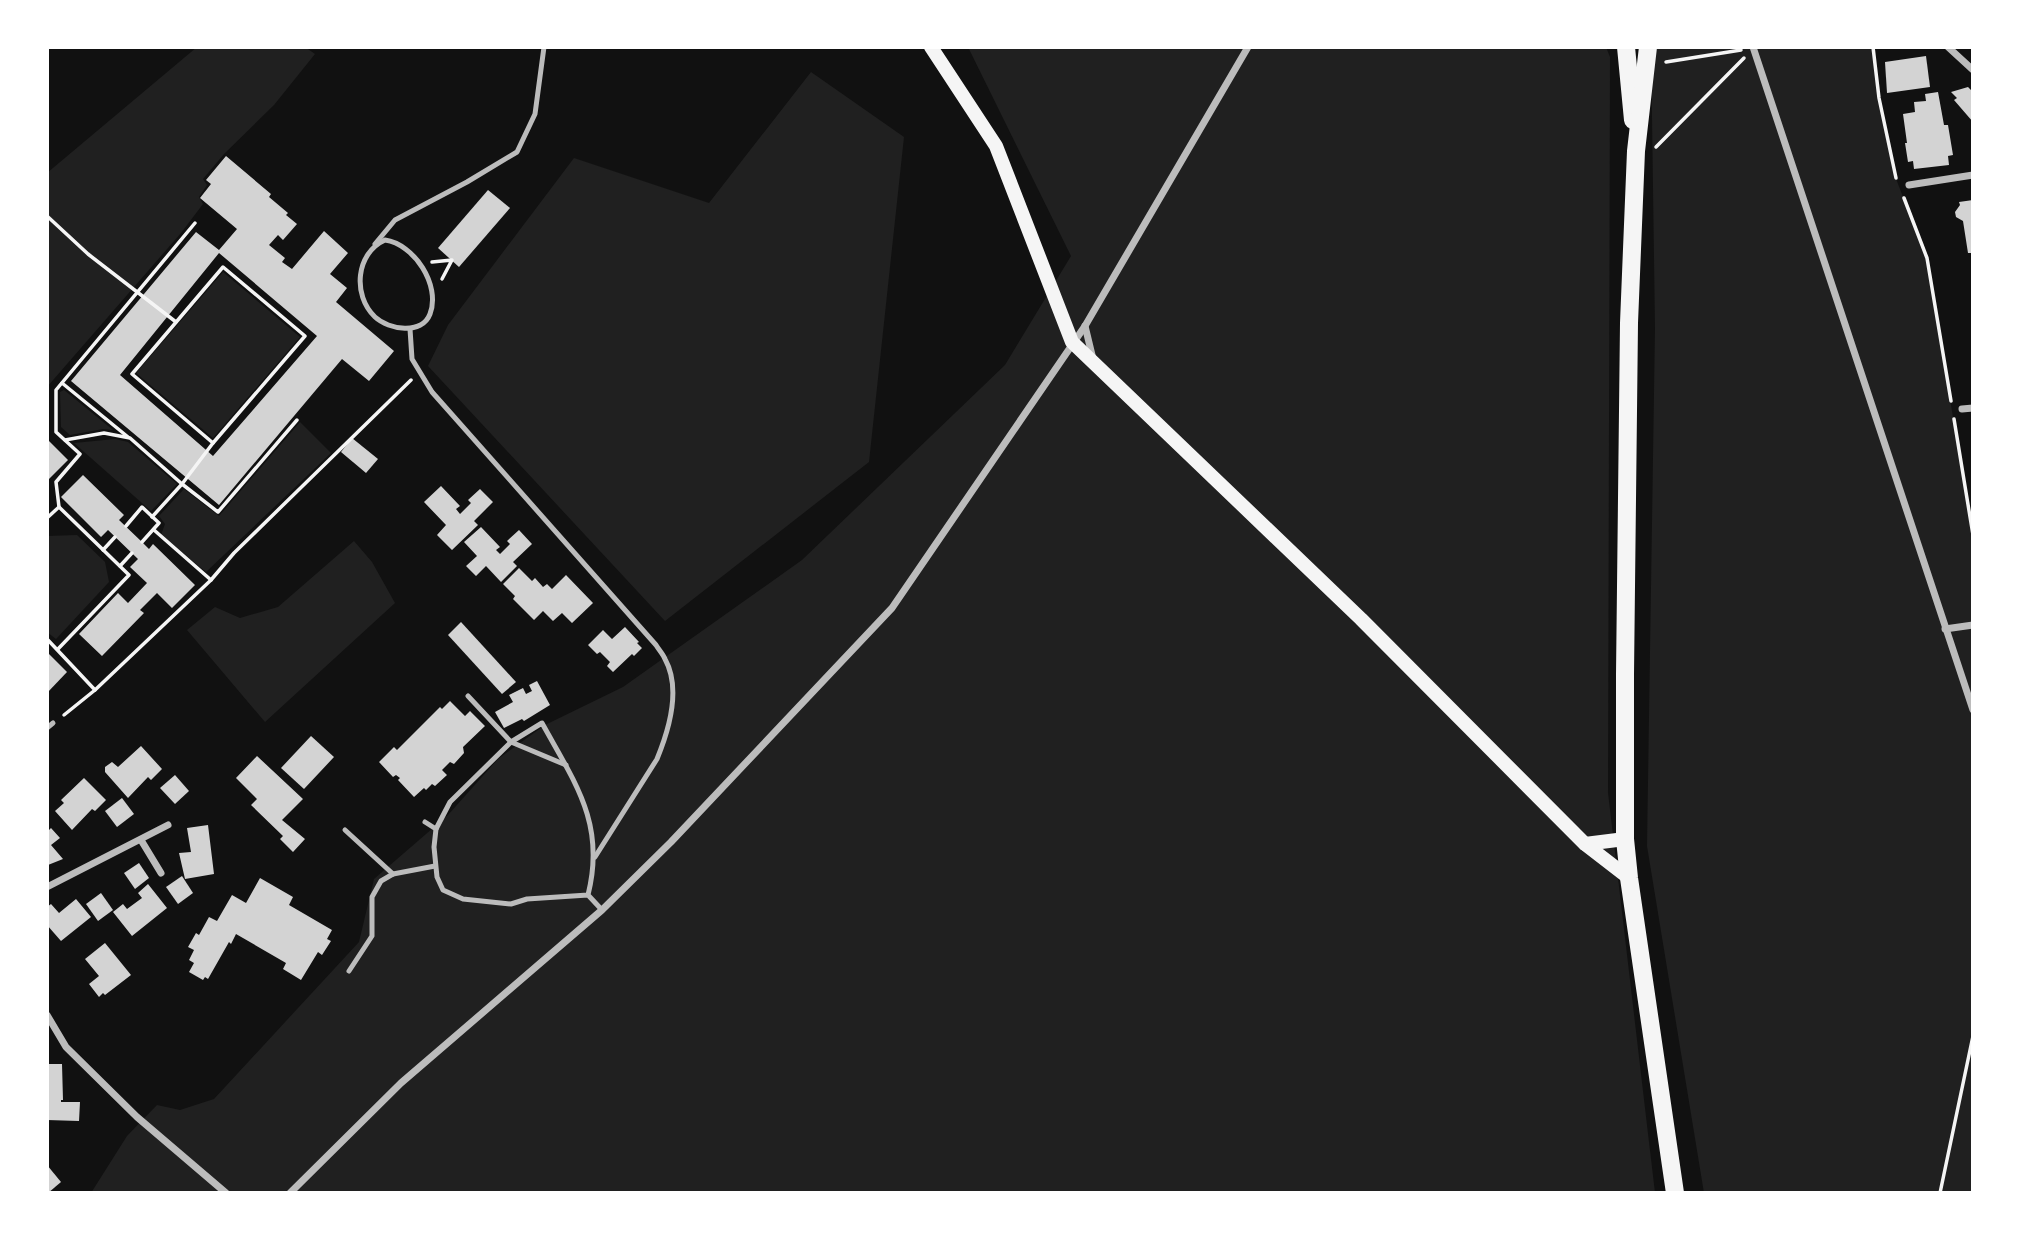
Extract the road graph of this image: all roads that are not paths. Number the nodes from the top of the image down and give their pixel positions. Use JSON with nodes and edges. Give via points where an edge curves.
{"nodes":[{"id":1,"x":544,"y":47,"type":"edge"},
{"id":2,"x":931,"y":47,"type":"edge"},
{"id":3,"x":1248,"y":47,"type":"edge"},
{"id":4,"x":1626,"y":47,"type":"edge"},
{"id":5,"x":1948,"y":47,"type":"edge"},
{"id":6,"x":1754,"y":48,"type":"edge"},
{"id":7,"x":1647,"y":56,"type":"edge"},
{"id":8,"x":1973,"y":71,"type":"edge"},
{"id":9,"x":1635,"y":160,"type":"junction"},
{"id":10,"x":1973,"y":175,"type":"edge"},
{"id":11,"x":1909,"y":185,"type":"dead end"},
{"id":12,"x":375,"y":244,"type":"junction"},
{"id":13,"x":1085,"y":326,"type":"junction"},
{"id":14,"x":410,"y":329,"type":"junction"},
{"id":15,"x":1072,"y":342,"type":"junction"},
{"id":16,"x":1094,"y":360,"type":"junction"},
{"id":17,"x":1973,"y":408,"type":"edge"},
{"id":18,"x":1962,"y":409,"type":"dead end"},
{"id":19,"x":1973,"y":625,"type":"edge"},
{"id":20,"x":1945,"y":629,"type":"junction"},
{"id":21,"x":468,"y":696,"type":"dead end"},
{"id":22,"x":1973,"y":710,"type":"edge"},
{"id":23,"x":53,"y":723,"type":"road end"},
{"id":24,"x":47,"y":728,"type":"edge"},
{"id":25,"x":511,"y":742,"type":"junction"},
{"id":26,"x":566,"y":765,"type":"junction"},
{"id":27,"x":425,"y":822,"type":"dead end"},
{"id":28,"x":168,"y":825,"type":"dead end"},
{"id":29,"x":436,"y":829,"type":"junction"},
{"id":30,"x":345,"y":830,"type":"dead end"},
{"id":31,"x":1625,"y":839,"type":"junction"},
{"id":32,"x":141,"y":840,"type":"junction"},
{"id":33,"x":1586,"y":844,"type":"junction"},
{"id":34,"x":594,"y":857,"type":"junction"},
{"id":35,"x":435,"y":866,"type":"junction"},
{"id":36,"x":161,"y":873,"type":"dead end"},
{"id":37,"x":393,"y":874,"type":"junction"},
{"id":38,"x":1629,"y":878,"type":"junction"},
{"id":39,"x":47,"y":887,"type":"edge"},
{"id":40,"x":588,"y":895,"type":"junction"},
{"id":41,"x":602,"y":910,"type":"junction"},
{"id":42,"x":349,"y":971,"type":"dead end"},
{"id":43,"x":47,"y":1015,"type":"edge"},
{"id":44,"x":226,"y":1193,"type":"edge"},
{"id":45,"x":290,"y":1193,"type":"edge"},
{"id":46,"x":1675,"y":1193,"type":"edge"}],
"edges":[{"from":1,"to":12,"type":"lane","via":[[535,114],[517,152],[395,220]]},
{"from":2,"to":15,"type":"main road","via":[[996,146]]},
{"from":3,"to":13,"type":"street"},
{"from":4,"to":9,"type":"main road"},
{"from":5,"to":8,"type":"street"},
{"from":6,"to":20,"type":"street"},
{"from":7,"to":9,"type":"main road"},
{"from":9,"to":31,"type":"main road","via":[[1629,323]]},
{"from":10,"to":11,"type":"street"},
{"from":12,"to":14,"type":"lane","via":[[362,263],[364,298],[375,317],[390,326]]},
{"from":12,"to":14,"type":"lane","via":[[395,241],[405,248],[422,266],[430,284],[433,303],[429,316]]},
{"from":13,"to":15,"type":"street"},
{"from":13,"to":16,"type":"street"},
{"from":14,"to":34,"type":"lane","via":[[412,359],[432,393],[666,660],[672,707],[664,741]]},
{"from":15,"to":16,"type":"main road"},
{"from":15,"to":41,"type":"street","via":[[892,608]]},
{"from":16,"to":33,"type":"main road"},
{"from":17,"to":18,"type":"street"},
{"from":19,"to":20,"type":"street"},
{"from":20,"to":22,"type":"street"},
{"from":21,"to":25,"type":"lane"},
{"from":23,"to":24,"type":"lane"},
{"from":25,"to":26,"type":"lane"},
{"from":25,"to":26,"type":"lane","via":[[542,723]]},
{"from":25,"to":29,"type":"lane","via":[[450,802]]},
{"from":26,"to":34,"type":"lane","via":[[585,806]]},
{"from":27,"to":29,"type":"lane"},
{"from":28,"to":32,"type":"street"},
{"from":29,"to":35,"type":"lane"},
{"from":30,"to":37,"type":"lane"},
{"from":31,"to":33,"type":"main road"},
{"from":31,"to":38,"type":"main road"},
{"from":32,"to":36,"type":"street"},
{"from":32,"to":39,"type":"street"},
{"from":33,"to":38,"type":"main road"},
{"from":34,"to":40,"type":"lane"},
{"from":35,"to":37,"type":"lane"},
{"from":35,"to":40,"type":"lane","via":[[443,890],[463,899],[511,904]]},
{"from":37,"to":42,"type":"lane","via":[[381,881],[372,897],[372,936]]},
{"from":38,"to":46,"type":"main road"},
{"from":40,"to":41,"type":"lane"},
{"from":41,"to":45,"type":"street","via":[[401,1083]]},
{"from":43,"to":44,"type":"street","via":[[66,1047],[137,1117]]}]}
